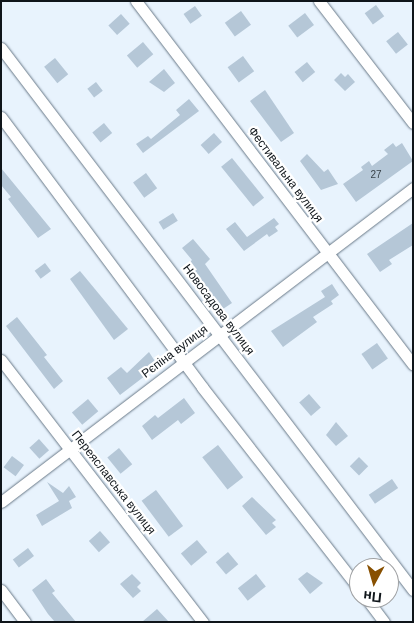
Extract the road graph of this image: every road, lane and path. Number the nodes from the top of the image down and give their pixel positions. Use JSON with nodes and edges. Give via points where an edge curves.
{"nodes":[{"id":1,"x":136,"y":1,"type":"edge"},
{"id":2,"x":318,"y":1,"type":"edge"},
{"id":3,"x":1,"y":48,"type":"edge"},
{"id":4,"x":1,"y":117,"type":"edge"},
{"id":5,"x":413,"y":123,"type":"edge"},
{"id":6,"x":413,"y":188,"type":"edge"},
{"id":7,"x":328,"y":253,"type":"junction"},
{"id":8,"x":220,"y":336,"type":"junction"},
{"id":9,"x":1,"y":360,"type":"edge"},
{"id":10,"x":184,"y":363,"type":"junction"},
{"id":11,"x":413,"y":365,"type":"edge"},
{"id":12,"x":70,"y":450,"type":"junction"},
{"id":13,"x":1,"y":502,"type":"edge"},
{"id":14,"x":349,"y":576,"type":"edge"},
{"id":15,"x":1,"y":590,"type":"edge"},
{"id":16,"x":413,"y":590,"type":"edge"},
{"id":17,"x":374,"y":608,"type":"edge"},
{"id":18,"x":25,"y":622,"type":"edge"},
{"id":19,"x":203,"y":622,"type":"edge"},
{"id":20,"x":384,"y":622,"type":"edge"}],
"edges":[{"from":1,"to":7,"type":"street","name":"Фестивальна вулиця"},
{"from":2,"to":5,"type":"street"},
{"from":3,"to":8,"type":"street","name":"Новосадова вулиця"},
{"from":4,"to":10,"type":"street"},
{"from":6,"to":7,"type":"street","name":"Рєпіна вулиця"},
{"from":7,"to":8,"type":"street","name":"Рєпіна вулиця"},
{"from":7,"to":11,"type":"street","name":"Фестивальна вулиця"},
{"from":8,"to":10,"type":"street","name":"Рєпіна вулиця"},
{"from":8,"to":16,"type":"street","name":"Новосадова вулиця"},
{"from":9,"to":12,"type":"street","name":"Переяславська вулиця"},
{"from":10,"to":12,"type":"street","name":"Рєпіна вулиця"},
{"from":10,"to":14,"type":"street"},
{"from":12,"to":13,"type":"street","name":"Рєпіна вулиця"},
{"from":12,"to":19,"type":"street","name":"Переяславська вулиця"},
{"from":15,"to":18,"type":"street"},
{"from":17,"to":20,"type":"street"}]}
